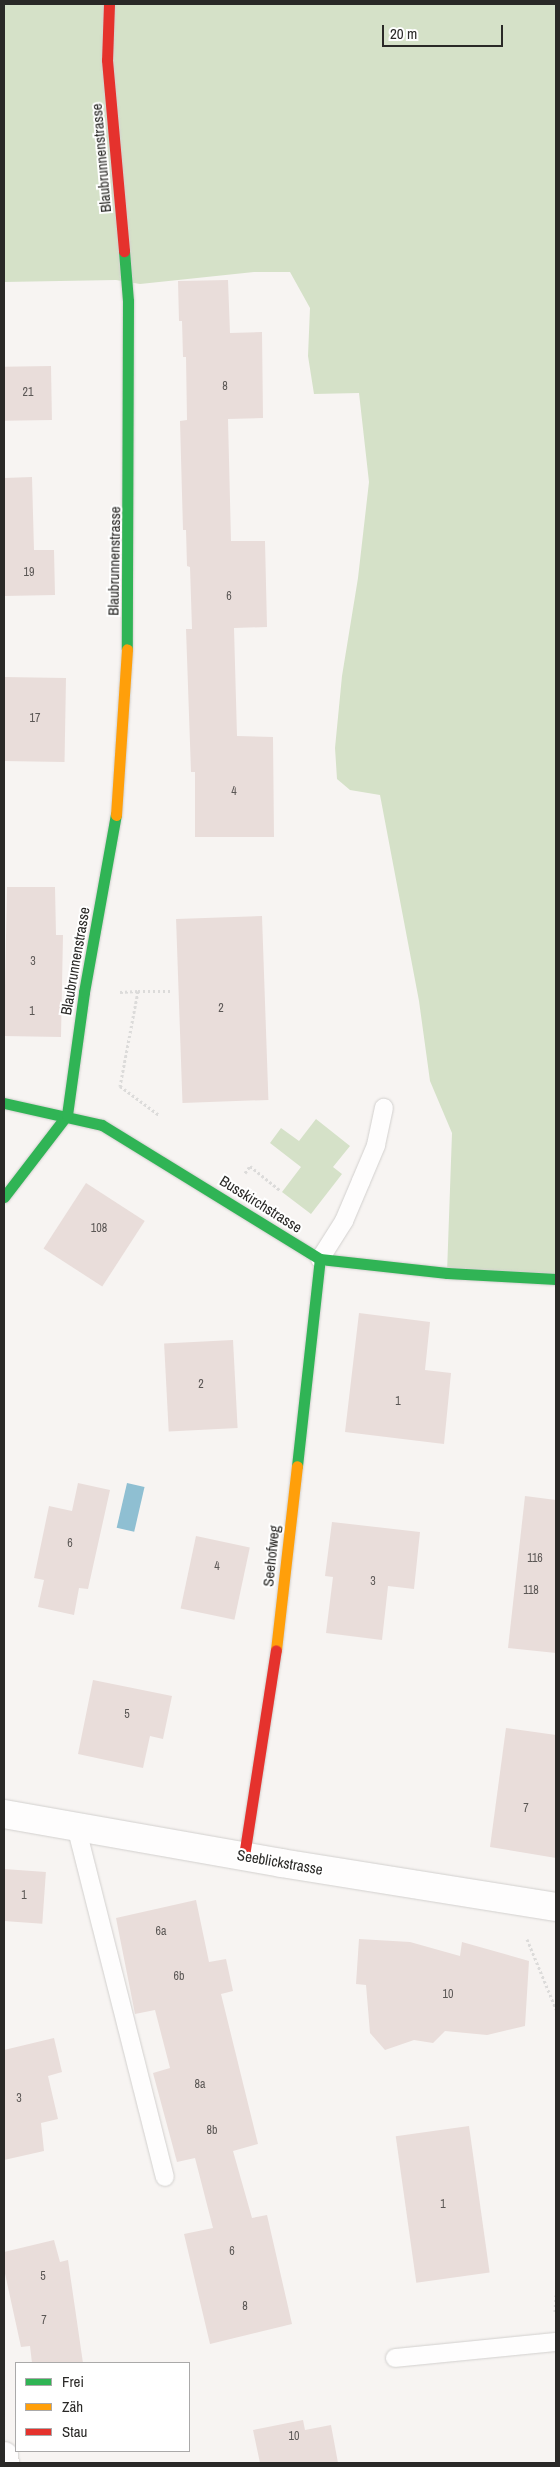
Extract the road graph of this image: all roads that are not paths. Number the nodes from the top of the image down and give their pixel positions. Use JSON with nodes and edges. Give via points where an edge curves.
{"nodes":[{"id":1,"x":109,"y":4,"type":"edge"},
{"id":2,"x":4,"y":1103,"type":"edge"},
{"id":3,"x":384,"y":1108,"type":"dead end"},
{"id":4,"x":67,"y":1115,"type":"junction"},
{"id":5,"x":4,"y":1197,"type":"edge"},
{"id":6,"x":320,"y":1258,"type":"junction"},
{"id":7,"x":556,"y":1279,"type":"edge"},
{"id":8,"x":4,"y":1814,"type":"edge"},
{"id":9,"x":76,"y":1826,"type":"junction"},
{"id":10,"x":244,"y":1856,"type":"junction"},
{"id":11,"x":556,"y":1907,"type":"edge"},
{"id":12,"x":164,"y":2177,"type":"dead end"},
{"id":13,"x":556,"y":2342,"type":"edge"},
{"id":14,"x":395,"y":2358,"type":"dead end"},
{"id":15,"x":4,"y":2456,"type":"edge"},
{"id":16,"x":5,"y":2463,"type":"edge"}],
"edges":[{"from":1,"to":4,"type":"street","name":"Blaubrunnenstrasse","via":[[107,60],[128,301],[127,686],[116,814],[84,992]]},
{"from":2,"to":4,"type":"street","name":"Busskirchstrasse"},
{"from":3,"to":6,"type":"lane","via":[[376,1146],[344,1221]]},
{"from":4,"to":5,"type":"street"},
{"from":4,"to":6,"type":"street","name":"Busskirchstrasse","via":[[102,1125],[129,1139]]},
{"from":6,"to":7,"type":"street","name":"Busskirchstrasse","via":[[447,1273]]},
{"from":6,"to":10,"type":"street","name":"Seehofweg","via":[[276,1649]]},
{"from":8,"to":9,"type":"street","name":"Seeblickstrasse"},
{"from":9,"to":10,"type":"street","name":"Seeblickstrasse"},
{"from":9,"to":12,"type":"lane"},
{"from":10,"to":11,"type":"street","name":"Seeblickstrasse"},
{"from":13,"to":14,"type":"lane"},
{"from":15,"to":16,"type":"street"}]}
